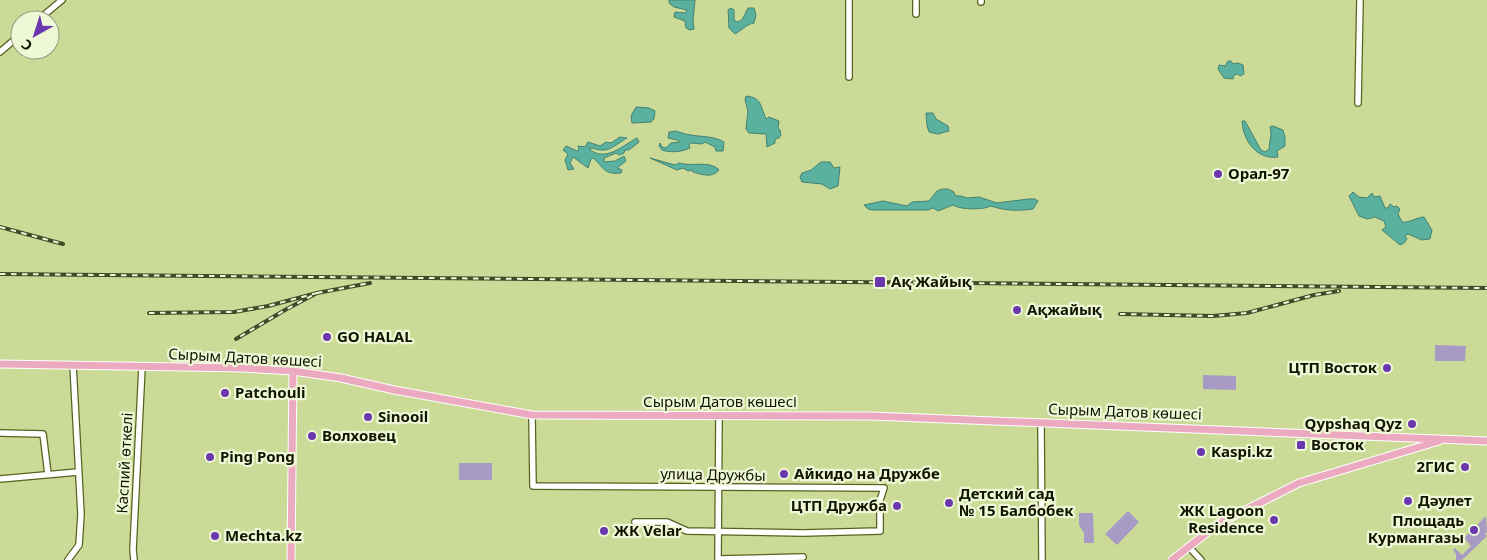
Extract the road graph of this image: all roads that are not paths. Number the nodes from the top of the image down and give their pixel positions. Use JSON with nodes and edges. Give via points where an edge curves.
{"nodes":[{"id":1,"x":62,"y":0,"type":"edge"},
{"id":2,"x":849,"y":0,"type":"edge"},
{"id":3,"x":916,"y":0,"type":"edge"},
{"id":4,"x":1360,"y":0,"type":"edge"},
{"id":5,"x":50,"y":10,"type":"edge"},
{"id":6,"x":916,"y":14,"type":"dead end"},
{"id":7,"x":10,"y":44,"type":"edge"},
{"id":8,"x":0,"y":52,"type":"edge"},
{"id":9,"x":849,"y":77,"type":"dead end"},
{"id":10,"x":1358,"y":103,"type":"dead end"},
{"id":11,"x":0,"y":364,"type":"edge"},
{"id":12,"x":73,"y":365,"type":"junction"},
{"id":13,"x":142,"y":367,"type":"junction"},
{"id":14,"x":293,"y":371,"type":"junction"},
{"id":15,"x":532,"y":415,"type":"junction"},
{"id":16,"x":719,"y":415,"type":"junction"},
{"id":17,"x":1041,"y":422,"type":"junction"},
{"id":18,"x":0,"y":433,"type":"edge"},
{"id":19,"x":1444,"y":440,"type":"junction"},
{"id":20,"x":1487,"y":441,"type":"edge"},
{"id":21,"x":78,"y":472,"type":"junction"},
{"id":22,"x":48,"y":474,"type":"junction"},
{"id":23,"x":0,"y":479,"type":"edge"},
{"id":24,"x":718,"y":488,"type":"junction"},
{"id":25,"x":635,"y":522,"type":"dead end"},
{"id":26,"x":719,"y":531,"type":"junction"},
{"id":27,"x":1189,"y":547,"type":"junction"},
{"id":28,"x":803,"y":558,"type":"dead end"},
{"id":29,"x":68,"y":560,"type":"edge"},
{"id":30,"x":134,"y":560,"type":"edge"},
{"id":31,"x":291,"y":560,"type":"edge"},
{"id":32,"x":1042,"y":560,"type":"edge"},
{"id":33,"x":1172,"y":560,"type":"edge"},
{"id":34,"x":1201,"y":560,"type":"edge"}],
"edges":[{"from":1,"to":5,"type":"street"},
{"from":2,"to":9,"type":"street"},
{"from":3,"to":6,"type":"street"},
{"from":4,"to":10,"type":"street"},
{"from":7,"to":8,"type":"street"},
{"from":11,"to":12,"type":"main road","name":"Сырым Датов көшесі"},
{"from":12,"to":13,"type":"main road","name":"Сырым Датов көшесі"},
{"from":12,"to":21,"type":"street"},
{"from":13,"to":14,"type":"main road","name":"Сырым Датов көшесі"},
{"from":13,"to":30,"type":"street","name":"Каспий өткелі"},
{"from":14,"to":15,"type":"main road","name":"Сырым Датов көшесі"},
{"from":14,"to":31,"type":"main road"},
{"from":15,"to":16,"type":"main road","name":"Сырым Датов көшесі"},
{"from":15,"to":24,"type":"street","name":"улица Дружбы","via":[[534,486]]},
{"from":16,"to":17,"type":"main road","name":"Сырым Датов көшесі"},
{"from":16,"to":24,"type":"street"},
{"from":17,"to":19,"type":"main road","name":"Сырым Датов көшесі"},
{"from":17,"to":32,"type":"street"},
{"from":18,"to":22,"type":"street","via":[[43,434]]},
{"from":19,"to":20,"type":"main road","name":"Сырым Датов көшесі"},
{"from":19,"to":27,"type":"main road","via":[[1299,483],[1218,524]]},
{"from":21,"to":22,"type":"street"},
{"from":21,"to":29,"type":"street","via":[[79,545]]},
{"from":22,"to":23,"type":"street"},
{"from":24,"to":26,"type":"street"},
{"from":24,"to":26,"type":"street","name":"улица Дружбы","via":[[884,488],[880,500],[880,531]]},
{"from":25,"to":26,"type":"street","name":"улица Дружбы","via":[[667,522],[687,530]]},
{"from":26,"to":28,"type":"street","via":[[718,559]]},
{"from":27,"to":33,"type":"main road"},
{"from":27,"to":34,"type":"street"}]}
